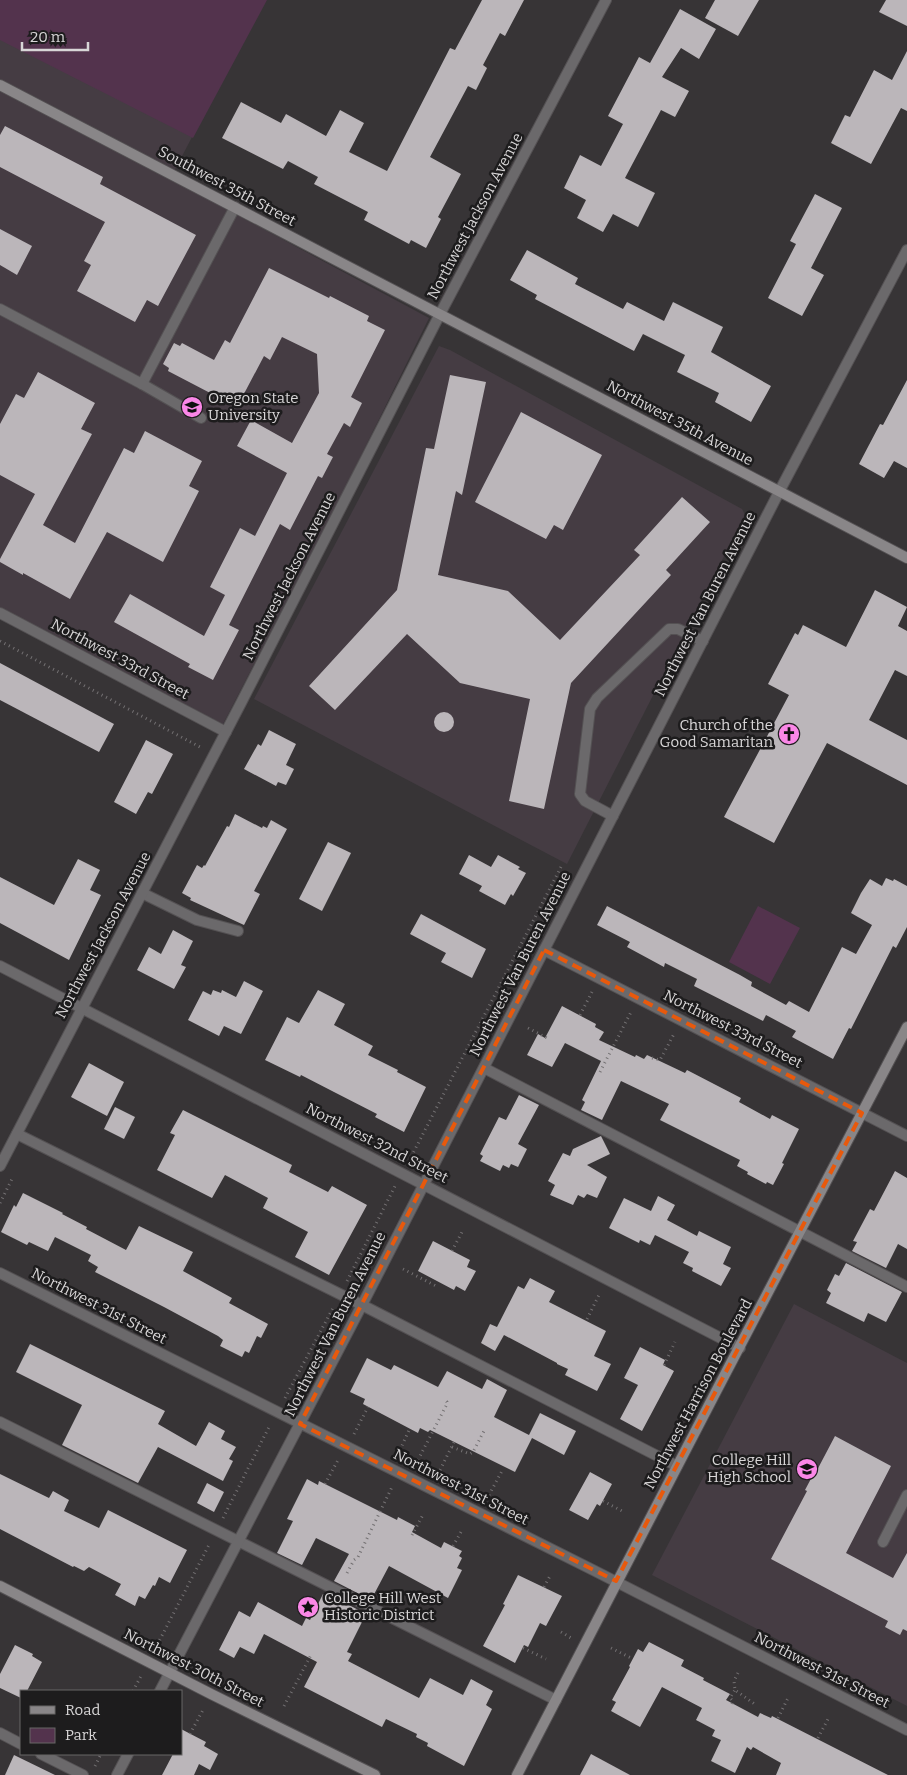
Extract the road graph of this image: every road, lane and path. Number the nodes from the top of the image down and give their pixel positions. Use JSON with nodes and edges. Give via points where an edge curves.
{"nodes":[{"id":1,"x":606,"y":0,"type":"edge"},
{"id":2,"x":0,"y":85,"type":"edge"},
{"id":3,"x":235,"y":207,"type":"junction"},
{"id":4,"x":907,"y":250,"type":"edge"},
{"id":5,"x":0,"y":309,"type":"edge"},
{"id":6,"x":440,"y":314,"type":"junction"},
{"id":7,"x":142,"y":384,"type":"junction"},
{"id":8,"x":201,"y":418,"type":"dead end"},
{"id":9,"x":779,"y":492,"type":"junction"},
{"id":10,"x":907,"y":558,"type":"edge"},
{"id":11,"x":0,"y":613,"type":"edge"},
{"id":12,"x":0,"y":641,"type":"edge"},
{"id":13,"x":703,"y":641,"type":"junction"},
{"id":14,"x":226,"y":732,"type":"junction"},
{"id":15,"x":214,"y":754,"type":"junction"},
{"id":16,"x":613,"y":816,"type":"junction"},
{"id":17,"x":142,"y":893,"type":"junction"},
{"id":18,"x":238,"y":931,"type":"dead end"},
{"id":19,"x":544,"y":950,"type":"junction"},
{"id":20,"x":0,"y":966,"type":"edge"},
{"id":21,"x":599,"y":978,"type":"junction"},
{"id":22,"x":638,"y":998,"type":"junction"},
{"id":23,"x":82,"y":1008,"type":"junction"},
{"id":24,"x":580,"y":1015,"type":"dead end"},
{"id":25,"x":681,"y":1020,"type":"junction"},
{"id":26,"x":907,"y":1027,"type":"edge"},
{"id":27,"x":528,"y":1028,"type":"dead end"},
{"id":28,"x":547,"y":1038,"type":"dead end"},
{"id":29,"x":652,"y":1058,"type":"dead end"},
{"id":30,"x":484,"y":1068,"type":"junction"},
{"id":31,"x":600,"y":1072,"type":"dead end"},
{"id":32,"x":862,"y":1113,"type":"junction"},
{"id":33,"x":17,"y":1134,"type":"junction"},
{"id":34,"x":907,"y":1136,"type":"edge"},
{"id":35,"x":1,"y":1162,"type":"edge"},
{"id":36,"x":424,"y":1184,"type":"junction"},
{"id":37,"x":799,"y":1230,"type":"junction"},
{"id":38,"x":462,"y":1232,"type":"dead end"},
{"id":39,"x":452,"y":1251,"type":"dead end"},
{"id":40,"x":403,"y":1269,"type":"dead end"},
{"id":41,"x":0,"y":1273,"type":"edge"},
{"id":42,"x":607,"y":1279,"type":"junction"},
{"id":43,"x":438,"y":1287,"type":"dead end"},
{"id":44,"x":907,"y":1287,"type":"edge"},
{"id":45,"x":362,"y":1305,"type":"junction"},
{"id":46,"x":587,"y":1319,"type":"dead end"},
{"id":47,"x":675,"y":1342,"type":"dead end"},
{"id":48,"x":740,"y":1348,"type":"junction"},
{"id":49,"x":664,"y":1365,"type":"dead end"},
{"id":50,"x":445,"y":1400,"type":"dead end"},
{"id":51,"x":368,"y":1407,"type":"dead end"},
{"id":52,"x":0,"y":1422,"type":"edge"},
{"id":53,"x":300,"y":1424,"type":"junction"},
{"id":54,"x":410,"y":1428,"type":"dead end"},
{"id":55,"x":484,"y":1431,"type":"dead end"},
{"id":56,"x":454,"y":1442,"type":"dead end"},
{"id":57,"x":346,"y":1447,"type":"junction"},
{"id":58,"x":452,"y":1447,"type":"junction"},
{"id":59,"x":400,"y":1450,"type":"dead end"},
{"id":60,"x":418,"y":1460,"type":"dead end"},
{"id":61,"x":677,"y":1466,"type":"junction"},
{"id":62,"x":503,"y":1469,"type":"dead end"},
{"id":63,"x":440,"y":1470,"type":"dead end"},
{"id":64,"x":399,"y":1473,"type":"junction"},
{"id":65,"x":325,"y":1484,"type":"dead end"},
{"id":66,"x":907,"y":1495,"type":"edge"},
{"id":67,"x":489,"y":1496,"type":"dead end"},
{"id":68,"x":603,"y":1501,"type":"dead end"},
{"id":69,"x":624,"y":1512,"type":"dead end"},
{"id":70,"x":424,"y":1513,"type":"dead end"},
{"id":71,"x":461,"y":1532,"type":"dead end"},
{"id":72,"x":412,"y":1535,"type":"dead end"},
{"id":73,"x":239,"y":1541,"type":"junction"},
{"id":74,"x":883,"y":1542,"type":"dead end"},
{"id":75,"x":453,"y":1546,"type":"dead end"},
{"id":76,"x":347,"y":1573,"type":"dead end"},
{"id":77,"x":550,"y":1576,"type":"dead end"},
{"id":78,"x":616,"y":1581,"type":"junction"},
{"id":79,"x":0,"y":1586,"type":"edge"},
{"id":80,"x":544,"y":1587,"type":"dead end"},
{"id":81,"x":523,"y":1648,"type":"dead end"},
{"id":82,"x":611,"y":1648,"type":"dead end"},
{"id":83,"x":310,"y":1655,"type":"dead end"},
{"id":84,"x":546,"y":1659,"type":"dead end"},
{"id":85,"x":633,"y":1659,"type":"dead end"},
{"id":86,"x":170,"y":1672,"type":"junction"},
{"id":87,"x":738,"y":1672,"type":"dead end"},
{"id":88,"x":161,"y":1690,"type":"edge"},
{"id":89,"x":735,"y":1690,"type":"junction"},
{"id":90,"x":211,"y":1694,"type":"junction"},
{"id":91,"x":788,"y":1698,"type":"dead end"},
{"id":92,"x":556,"y":1700,"type":"junction"},
{"id":93,"x":732,"y":1704,"type":"dead end"},
{"id":94,"x":756,"y":1705,"type":"dead end"},
{"id":95,"x":284,"y":1706,"type":"dead end"},
{"id":96,"x":778,"y":1718,"type":"dead end"},
{"id":97,"x":828,"y":1719,"type":"dead end"},
{"id":98,"x":907,"y":1730,"type":"edge"},
{"id":99,"x":0,"y":1734,"type":"edge"},
{"id":100,"x":190,"y":1734,"type":"dead end"},
{"id":101,"x":818,"y":1738,"type":"dead end"},
{"id":102,"x":20,"y":1744,"type":"edge"},
{"id":103,"x":43,"y":1755,"type":"edge"},
{"id":104,"x":127,"y":1755,"type":"edge"},
{"id":105,"x":83,"y":1775,"type":"edge"},
{"id":106,"x":117,"y":1775,"type":"edge"},
{"id":107,"x":375,"y":1775,"type":"edge"},
{"id":108,"x":517,"y":1775,"type":"edge"}],
"edges":[{"from":1,"to":6,"type":"street","name":"Northwest Jackson Avenue"},
{"from":2,"to":3,"type":"main road","name":"Southwest 35th Street"},
{"from":3,"to":6,"type":"main road","name":"Southwest 35th Street"},
{"from":3,"to":7,"type":"street"},
{"from":4,"to":9,"type":"street","name":"Northwest Van Buren Avenue"},
{"from":5,"to":7,"type":"street"},
{"from":6,"to":9,"type":"main road","name":"Northwest 35th Avenue"},
{"from":6,"to":14,"type":"street","name":"Northwest Jackson Avenue"},
{"from":7,"to":8,"type":"street"},
{"from":9,"to":10,"type":"main road","name":"Northwest 35th Avenue"},
{"from":9,"to":13,"type":"street","name":"Northwest Van Buren Avenue"},
{"from":11,"to":14,"type":"street","name":"Northwest 33rd Street"},
{"from":12,"to":15,"type":"path"},
{"from":13,"to":16,"type":"street","name":"Northwest Van Buren Avenue"},
{"from":13,"to":16,"type":"street","via":[[678,629],[669,629],[597,698],[590,709],[580,794],[585,801]]},
{"from":14,"to":15,"type":"street","name":"Northwest Jackson Avenue"},
{"from":15,"to":17,"type":"street","name":"Northwest Jackson Avenue"},
{"from":16,"to":19,"type":"street","name":"Northwest Van Buren Avenue"},
{"from":17,"to":18,"type":"street","via":[[197,920]]},
{"from":17,"to":23,"type":"street","name":"Northwest Jackson Avenue"},
{"from":19,"to":21,"type":"street","name":"Northwest 33rd Street"},
{"from":19,"to":30,"type":"street","name":"Northwest Van Buren Avenue"},
{"from":20,"to":23,"type":"street","name":"Northwest 32nd Street"},
{"from":21,"to":22,"type":"street","name":"Northwest 33rd Street"},
{"from":21,"to":24,"type":"path"},
{"from":22,"to":25,"type":"street","name":"Northwest 33rd Street"},
{"from":22,"to":31,"type":"path"},
{"from":23,"to":33,"type":"street","name":"Northwest Jackson Avenue"},
{"from":23,"to":36,"type":"street","name":"Northwest 32nd Street"},
{"from":25,"to":29,"type":"path","via":[[660,1060]]},
{"from":25,"to":32,"type":"street","name":"Northwest 33rd Street"},
{"from":26,"to":32,"type":"main road","name":"Northwest Harrison Boulevard"},
{"from":27,"to":28,"type":"path"},
{"from":30,"to":36,"type":"street","name":"Northwest Van Buren Avenue"},
{"from":30,"to":37,"type":"street"},
{"from":32,"to":34,"type":"street","name":"Northwest 33rd Street"},
{"from":32,"to":37,"type":"main road","name":"Northwest Harrison Boulevard"},
{"from":33,"to":35,"type":"street","name":"Northwest Jackson Avenue"},
{"from":33,"to":45,"type":"street"},
{"from":36,"to":42,"type":"street","name":"Northwest 32nd Street"},
{"from":36,"to":45,"type":"street","name":"Northwest Van Buren Avenue"},
{"from":37,"to":44,"type":"street"},
{"from":37,"to":48,"type":"main road","name":"Northwest Harrison Boulevard"},
{"from":38,"to":39,"type":"path"},
{"from":40,"to":43,"type":"path"},
{"from":41,"to":53,"type":"street","name":"Northwest 31st Street"},
{"from":42,"to":46,"type":"path"},
{"from":42,"to":48,"type":"street","name":"Northwest 32nd Street"},
{"from":45,"to":53,"type":"street","name":"Northwest Van Buren Avenue"},
{"from":45,"to":61,"type":"street"},
{"from":47,"to":49,"type":"path"},
{"from":48,"to":61,"type":"main road","name":"Northwest Harrison Boulevard"},
{"from":50,"to":60,"type":"path","via":[[447,1404]]},
{"from":51,"to":57,"type":"path"},
{"from":52,"to":73,"type":"street"},
{"from":53,"to":57,"type":"street","name":"Northwest 31st Street"},
{"from":53,"to":73,"type":"street","name":"Northwest Van Buren Avenue"},
{"from":54,"to":59,"type":"path"},
{"from":55,"to":58,"type":"path","via":[[470,1454]]},
{"from":56,"to":58,"type":"path"},
{"from":57,"to":64,"type":"street","name":"Northwest 31st Street"},
{"from":57,"to":65,"type":"path"},
{"from":58,"to":63,"type":"path"},
{"from":61,"to":78,"type":"main road","name":"Northwest Harrison Boulevard"},
{"from":62,"to":67,"type":"path"},
{"from":64,"to":76,"type":"path"},
{"from":64,"to":78,"type":"street","name":"Northwest 31st Street"},
{"from":66,"to":74,"type":"street"},
{"from":68,"to":69,"type":"path"},
{"from":70,"to":72,"type":"path"},
{"from":71,"to":75,"type":"path"},
{"from":73,"to":86,"type":"street","name":"Northwest Van Buren Avenue"},
{"from":73,"to":92,"type":"street"},
{"from":77,"to":80,"type":"path"},
{"from":78,"to":92,"type":"main road","name":"Northwest Harrison Boulevard"},
{"from":78,"to":98,"type":"street","name":"Northwest 31st Street"},
{"from":79,"to":86,"type":"main road","name":"Northwest 30th Street"},
{"from":81,"to":84,"type":"path"},
{"from":82,"to":85,"type":"path"},
{"from":83,"to":95,"type":"path"},
{"from":86,"to":88,"type":"street","name":"Northwest Van Buren Avenue"},
{"from":86,"to":90,"type":"main road","name":"Northwest 30th Street"},
{"from":87,"to":89,"type":"path"},
{"from":89,"to":93,"type":"path","via":[[730,1698]]},
{"from":89,"to":94,"type":"path"},
{"from":90,"to":100,"type":"path"},
{"from":90,"to":107,"type":"main road","name":"Northwest 30th Street"},
{"from":91,"to":96,"type":"path"},
{"from":92,"to":108,"type":"main road","name":"Northwest Harrison Boulevard"},
{"from":97,"to":101,"type":"path"},
{"from":99,"to":102,"type":"street"},
{"from":103,"to":105,"type":"street"},
{"from":104,"to":106,"type":"street"}]}
